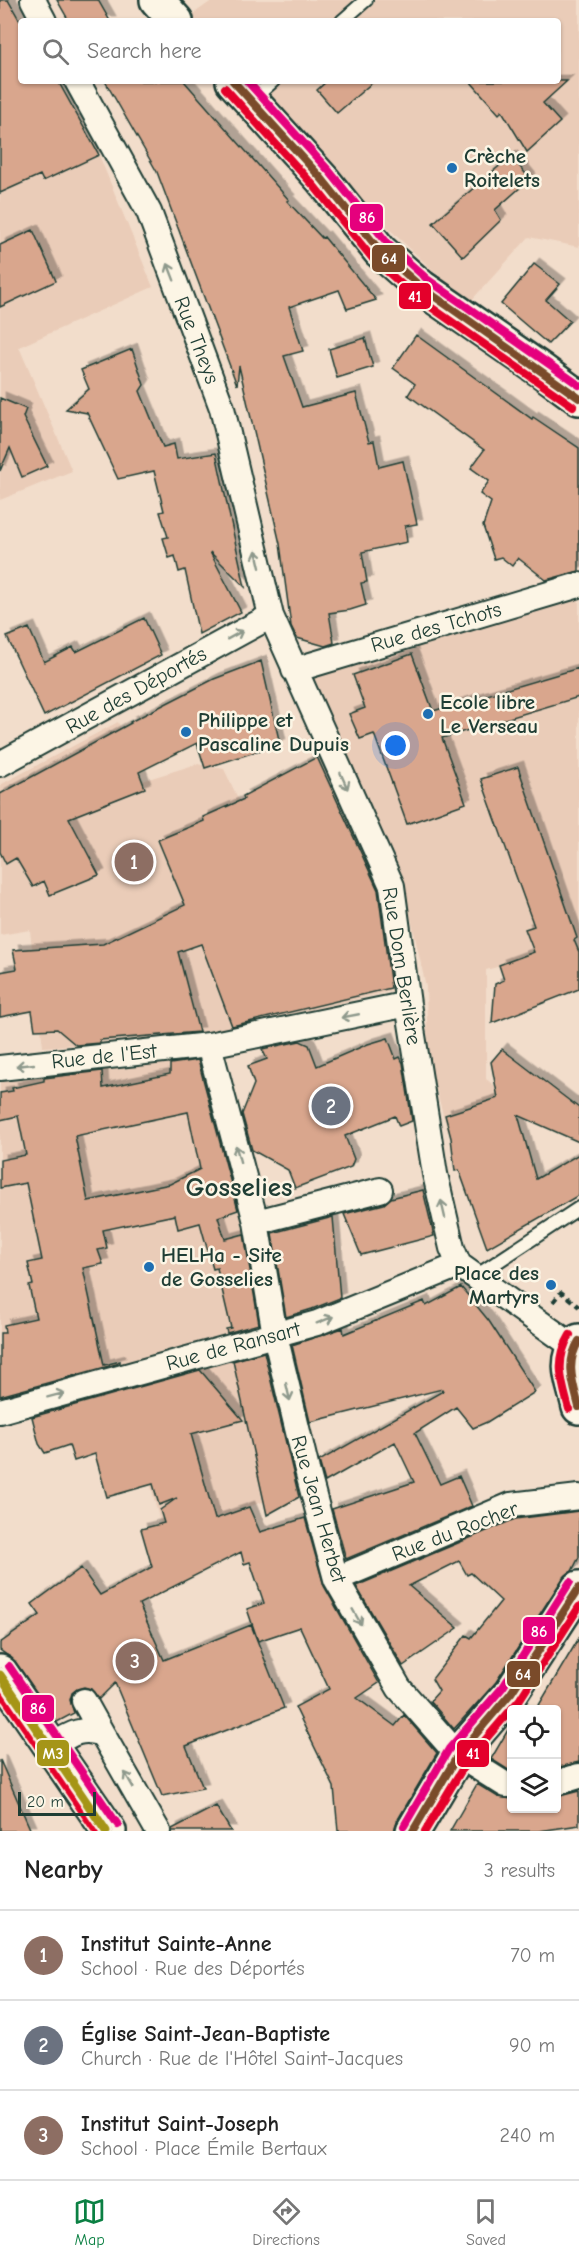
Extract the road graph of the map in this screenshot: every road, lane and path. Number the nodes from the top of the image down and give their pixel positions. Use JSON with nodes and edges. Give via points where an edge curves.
{"nodes":[{"id":1,"x":33,"y":0,"type":"edge"},
{"id":2,"x":157,"y":0,"type":"edge"},
{"id":3,"x":366,"y":0,"type":"edge"},
{"id":4,"x":42,"y":18,"type":"edge"},
{"id":5,"x":173,"y":18,"type":"edge"},
{"id":6,"x":345,"y":18,"type":"edge"},
{"id":7,"x":79,"y":84,"type":"edge"},
{"id":8,"x":253,"y":87,"type":"edge"},
{"id":9,"x":579,"y":398,"type":"edge"},
{"id":10,"x":579,"y":585,"type":"edge"},
{"id":11,"x":271,"y":615,"type":"junction"},
{"id":12,"x":294,"y":670,"type":"junction"},
{"id":13,"x":0,"y":764,"type":"edge"},
{"id":14,"x":408,"y":1004,"type":"junction"},
{"id":15,"x":208,"y":1045,"type":"junction"},
{"id":16,"x":0,"y":1068,"type":"edge"},
{"id":17,"x":380,"y":1190,"type":"dead end"},
{"id":18,"x":579,"y":1208,"type":"edge"},
{"id":19,"x":256,"y":1222,"type":"junction"},
{"id":20,"x":468,"y":1271,"type":"junction"},
{"id":21,"x":561,"y":1292,"type":"dead end"},
{"id":22,"x":579,"y":1307,"type":"edge"},
{"id":23,"x":275,"y":1335,"type":"junction"},
{"id":24,"x":577,"y":1344,"type":"edge"},
{"id":25,"x":579,"y":1407,"type":"edge"},
{"id":26,"x":0,"y":1411,"type":"edge"},
{"id":27,"x":579,"y":1497,"type":"edge"},
{"id":28,"x":336,"y":1579,"type":"junction"},
{"id":29,"x":579,"y":1588,"type":"edge"},
{"id":30,"x":0,"y":1672,"type":"edge"},
{"id":31,"x":84,"y":1701,"type":"dead end"},
{"id":32,"x":103,"y":1735,"type":"junction"},
{"id":33,"x":52,"y":1746,"type":"junction"},
{"id":34,"x":458,"y":1755,"type":"junction"},
{"id":35,"x":579,"y":1776,"type":"edge"},
{"id":36,"x":561,"y":1781,"type":"edge"},
{"id":37,"x":507,"y":1785,"type":"edge"},
{"id":38,"x":109,"y":1831,"type":"edge"},
{"id":39,"x":158,"y":1831,"type":"edge"},
{"id":40,"x":413,"y":1831,"type":"edge"}],
"edges":[{"from":1,"to":4,"type":"street"},
{"from":2,"to":5,"type":"main road"},
{"from":3,"to":6,"type":"lane"},
{"from":11,"to":7,"type":"street","name":"Rue Theys","one_way":true,"via":[[222,408],[149,212]]},
{"from":8,"to":9,"type":"main road","via":[[380,251],[421,287]]},
{"from":10,"to":12,"type":"street","name":"Rue des Tchots"},
{"from":11,"to":12,"type":"street","name":"Rue Dom Berlière"},
{"from":13,"to":11,"type":"street","name":"Rue des Déportés","one_way":true},
{"from":12,"to":14,"type":"street","name":"Rue Dom Berlière","one_way":true,"via":[[392,886]]},
{"from":14,"to":15,"type":"street","name":"Rue de l'Est","one_way":true},
{"from":20,"to":14,"type":"street","name":"Rue Dom Berlière","one_way":true,"via":[[452,1248],[435,1174]]},
{"from":15,"to":16,"type":"street","name":"Rue de l'Est","one_way":true},
{"from":19,"to":15,"type":"street","name":"Rue Jean Herbet","one_way":true},
{"from":17,"to":19,"type":"street"},
{"from":18,"to":20,"type":"lane"},
{"from":19,"to":23,"type":"street","name":"Rue Jean Herbet"},
{"from":23,"to":20,"type":"street","name":"Rue de Ransart","one_way":true},
{"from":20,"to":24,"type":"street","via":[[537,1322]]},
{"from":21,"to":22,"type":"path"},
{"from":26,"to":23,"type":"street","name":"Rue de Ransart","one_way":true},
{"from":23,"to":28,"type":"street","name":"Rue Jean Herbet","one_way":true},
{"from":24,"to":25,"type":"main road","via":[[569,1368]]},
{"from":27,"to":28,"type":"street","name":"Rue du Rocher","via":[[511,1505]]},
{"from":28,"to":34,"type":"street","name":"Rue Jean Herbet","one_way":true,"via":[[399,1688]]},
{"from":29,"to":34,"type":"main road","via":[[511,1693]]},
{"from":30,"to":33,"type":"main road"},
{"from":31,"to":32,"type":"street"},
{"from":32,"to":33,"type":"street","via":[[93,1730],[81,1731]]},
{"from":39,"to":32,"type":"street","one_way":true},
{"from":33,"to":38,"type":"main road"},
{"from":34,"to":37,"type":"street","name":"Rue Jean Herbet"},
{"from":34,"to":40,"type":"main road"},
{"from":35,"to":36,"type":"street"}]}
